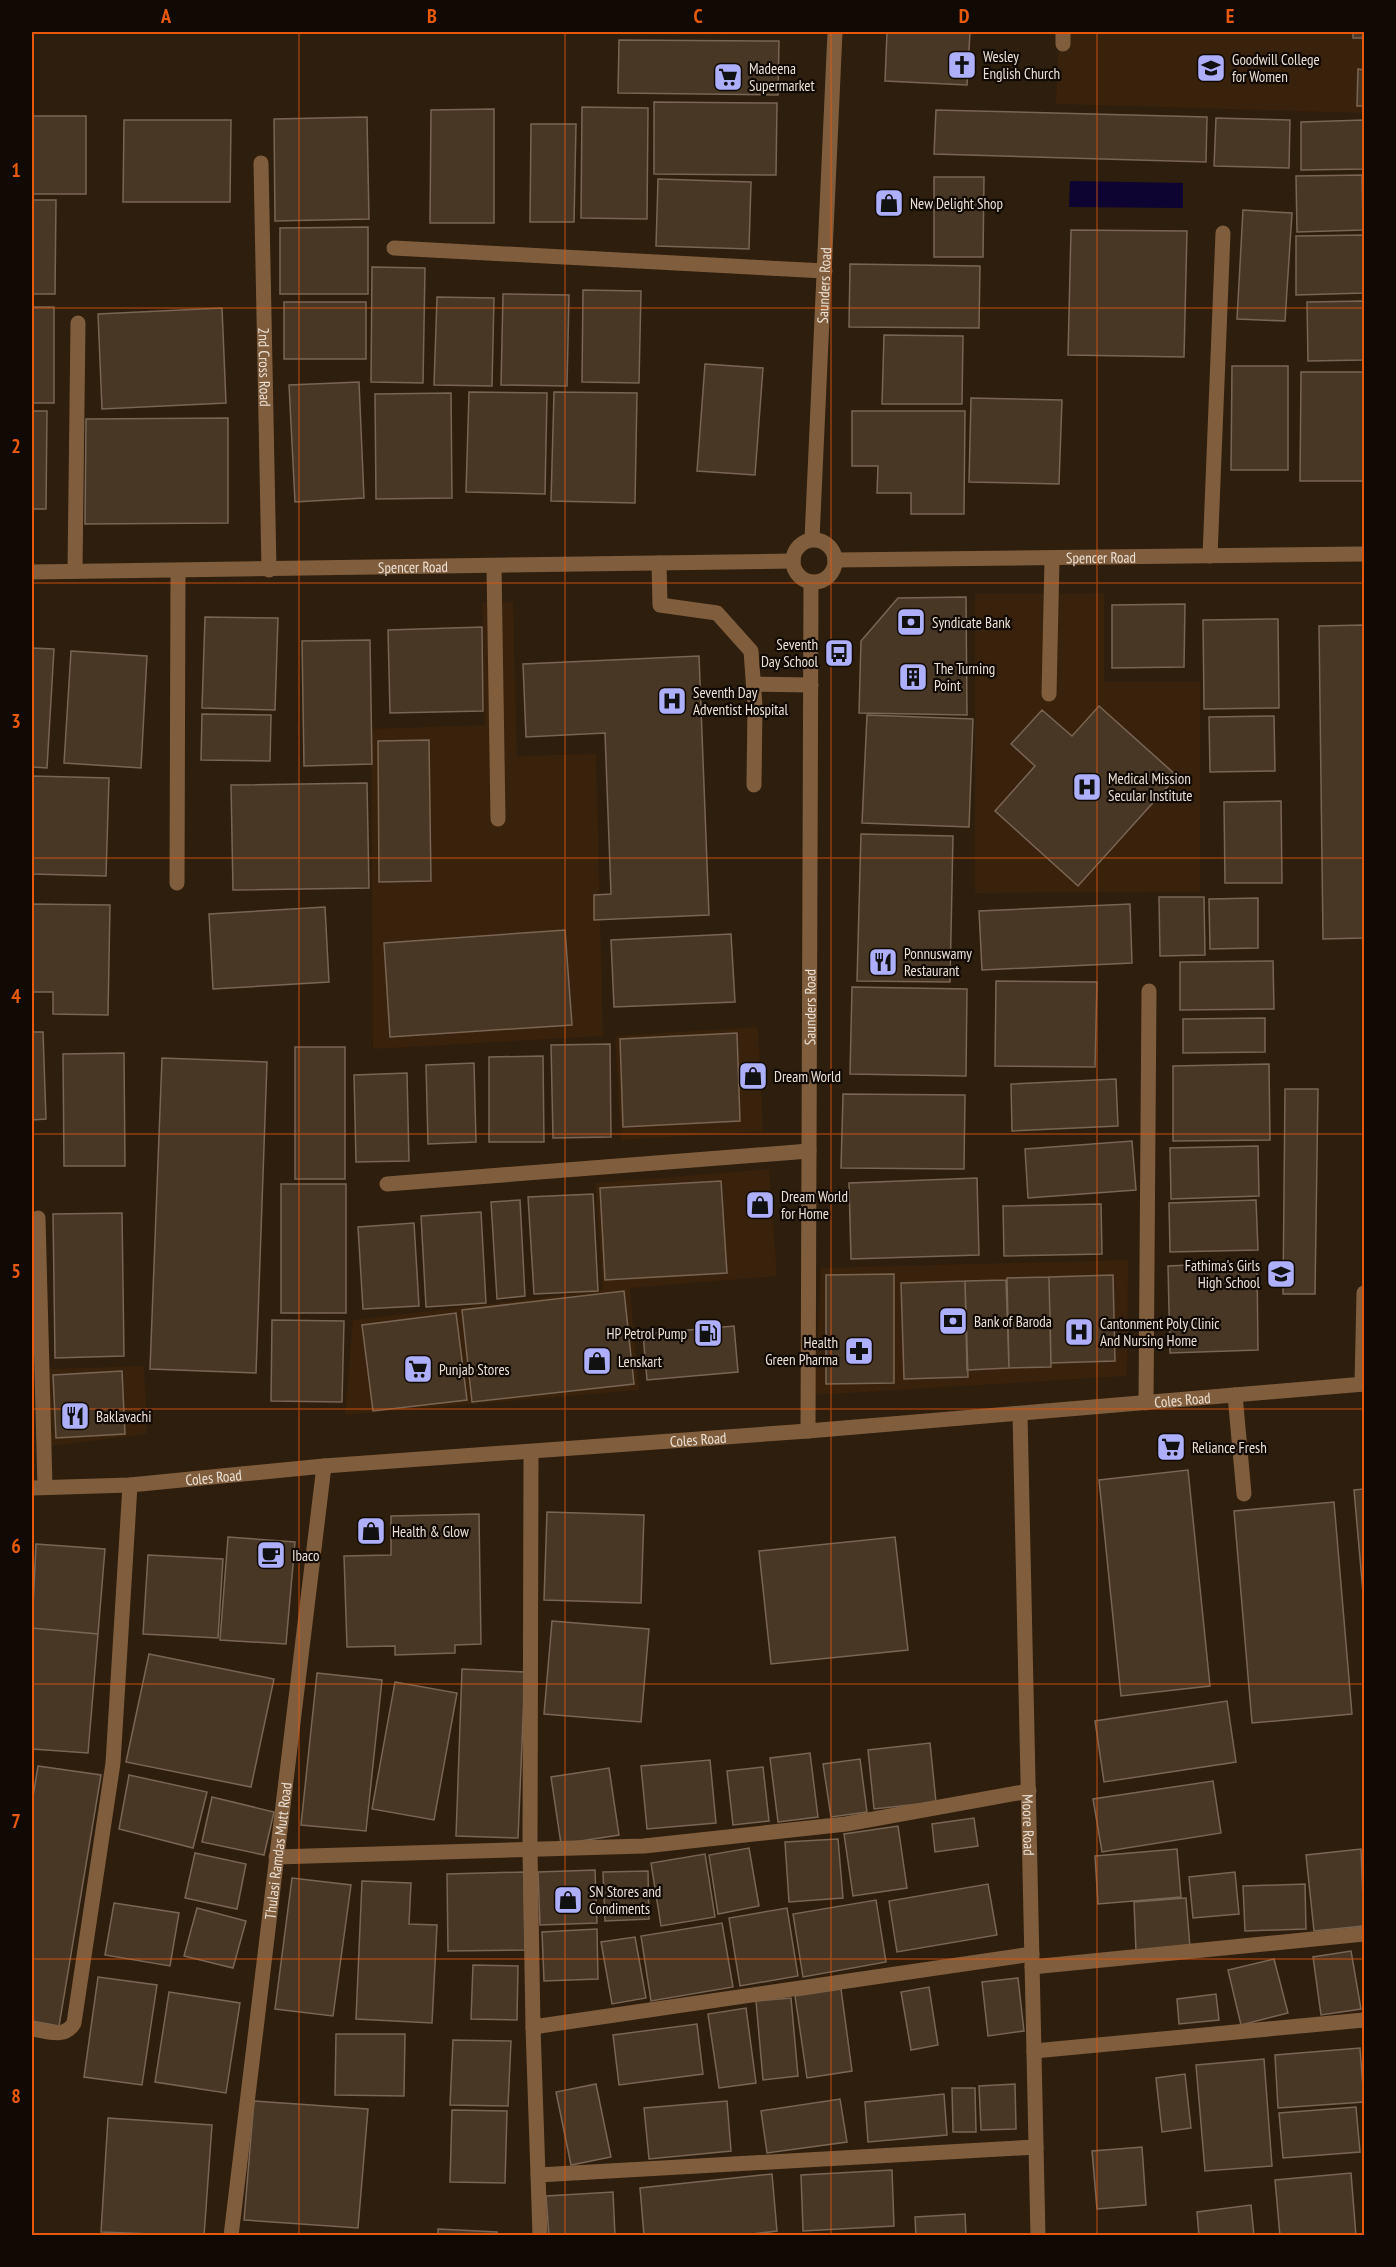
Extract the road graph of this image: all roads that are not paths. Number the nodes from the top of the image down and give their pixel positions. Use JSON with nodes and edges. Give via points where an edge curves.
{"nodes":[{"id":1,"x":836,"y":32,"type":"edge"},
{"id":2,"x":261,"y":163,"type":"dead end"},
{"id":3,"x":1223,"y":232,"type":"dead end"},
{"id":4,"x":394,"y":248,"type":"dead end"},
{"id":5,"x":825,"y":271,"type":"junction"},
{"id":6,"x":78,"y":322,"type":"dead end"},
{"id":7,"x":812,"y":539,"type":"junction"},
{"id":8,"x":1365,"y":554,"type":"edge"},
{"id":9,"x":1210,"y":555,"type":"junction"},
{"id":10,"x":1052,"y":559,"type":"junction"},
{"id":11,"x":793,"y":561,"type":"junction"},
{"id":12,"x":835,"y":561,"type":"junction"},
{"id":13,"x":659,"y":563,"type":"junction"},
{"id":14,"x":494,"y":566,"type":"junction"},
{"id":15,"x":269,"y":570,"type":"junction"},
{"id":16,"x":75,"y":571,"type":"junction"},
{"id":17,"x":177,"y":571,"type":"junction"},
{"id":18,"x":32,"y":572,"type":"edge"},
{"id":19,"x":811,"y":582,"type":"junction"},
{"id":20,"x":754,"y":684,"type":"junction"},
{"id":21,"x":811,"y":685,"type":"junction"},
{"id":22,"x":1049,"y":694,"type":"dead end"},
{"id":23,"x":754,"y":785,"type":"dead end"},
{"id":24,"x":498,"y":819,"type":"dead end"},
{"id":25,"x":177,"y":883,"type":"dead end"},
{"id":26,"x":1149,"y":991,"type":"dead end"},
{"id":27,"x":809,"y":1151,"type":"junction"},
{"id":28,"x":387,"y":1184,"type":"dead end"},
{"id":29,"x":38,"y":1218,"type":"dead end"},
{"id":30,"x":1365,"y":1293,"type":"edge"},
{"id":31,"x":1363,"y":1384,"type":"edge"},
{"id":32,"x":1235,"y":1395,"type":"junction"},
{"id":33,"x":1146,"y":1403,"type":"junction"},
{"id":34,"x":1020,"y":1414,"type":"junction"},
{"id":35,"x":808,"y":1431,"type":"junction"},
{"id":36,"x":531,"y":1452,"type":"junction"},
{"id":37,"x":324,"y":1466,"type":"junction"},
{"id":38,"x":130,"y":1485,"type":"junction"},
{"id":39,"x":38,"y":1487,"type":"edge"},
{"id":40,"x":1244,"y":1494,"type":"dead end"},
{"id":41,"x":1029,"y":1791,"type":"junction"},
{"id":42,"x":530,"y":1850,"type":"junction"},
{"id":43,"x":276,"y":1857,"type":"junction"},
{"id":44,"x":1365,"y":1934,"type":"edge"},
{"id":45,"x":1032,"y":1961,"type":"junction"},
{"id":46,"x":1365,"y":2020,"type":"edge"},
{"id":47,"x":533,"y":2027,"type":"junction"},
{"id":48,"x":32,"y":2029,"type":"edge"},
{"id":49,"x":1034,"y":2051,"type":"junction"},
{"id":50,"x":1036,"y":2147,"type":"junction"},
{"id":51,"x":538,"y":2175,"type":"junction"},
{"id":52,"x":231,"y":2235,"type":"edge"},
{"id":53,"x":540,"y":2235,"type":"edge"},
{"id":54,"x":1038,"y":2235,"type":"edge"}],
"edges":[{"from":1,"to":5,"type":"street","name":"Saunders Road"},
{"from":2,"to":15,"type":"street","name":"2nd Cross Road"},
{"from":3,"to":9,"type":"street"},
{"from":4,"to":5,"type":"street"},
{"from":5,"to":7,"type":"street","name":"Saunders Road"},
{"from":6,"to":16,"type":"street"},
{"from":7,"to":11,"type":"street","via":[[801,544]]},
{"from":7,"to":12,"type":"street","via":[[831,547]]},
{"from":8,"to":9,"type":"street","name":"Spencer Road"},
{"from":9,"to":10,"type":"street","name":"Spencer Road"},
{"from":10,"to":12,"type":"street","name":"Spencer Road"},
{"from":10,"to":22,"type":"street"},
{"from":11,"to":13,"type":"street","name":"Spencer Road"},
{"from":11,"to":19,"type":"street","via":[[796,573]]},
{"from":12,"to":19,"type":"street","via":[[825,579]]},
{"from":13,"to":14,"type":"street","name":"Spencer Road"},
{"from":13,"to":20,"type":"street","via":[[660,605],[717,613],[751,651]]},
{"from":14,"to":15,"type":"street","name":"Spencer Road"},
{"from":14,"to":24,"type":"street"},
{"from":15,"to":17,"type":"street","name":"Spencer Road"},
{"from":16,"to":17,"type":"street","name":"Spencer Road"},
{"from":16,"to":18,"type":"street","name":"Spencer Road"},
{"from":17,"to":25,"type":"street"},
{"from":19,"to":21,"type":"street","name":"Saunders Road"},
{"from":20,"to":21,"type":"street"},
{"from":20,"to":23,"type":"street"},
{"from":21,"to":27,"type":"street","name":"Saunders Road"},
{"from":26,"to":33,"type":"street"},
{"from":27,"to":28,"type":"street"},
{"from":27,"to":35,"type":"street","name":"Saunders Road"},
{"from":29,"to":39,"type":"street"},
{"from":30,"to":31,"type":"street"},
{"from":31,"to":32,"type":"street","name":"Coles Road"},
{"from":32,"to":33,"type":"street","name":"Coles Road"},
{"from":32,"to":40,"type":"street"},
{"from":33,"to":34,"type":"street","name":"Coles Road"},
{"from":34,"to":35,"type":"street","name":"Coles Road"},
{"from":34,"to":41,"type":"street","name":"Moore Road"},
{"from":35,"to":36,"type":"street","name":"Coles Road"},
{"from":36,"to":37,"type":"street","name":"Coles Road"},
{"from":36,"to":42,"type":"street"},
{"from":37,"to":38,"type":"street","name":"Coles Road"},
{"from":37,"to":43,"type":"street","name":"Thulasi Ramdas Mutt Road"},
{"from":38,"to":39,"type":"street","name":"Coles Road"},
{"from":38,"to":48,"type":"street","via":[[113,1763],[74,2023],[63,2034]]},
{"from":41,"to":42,"type":"street","via":[[846,1824],[644,1846]]},
{"from":41,"to":45,"type":"street","name":"Moore Road"},
{"from":42,"to":43,"type":"street"},
{"from":42,"to":47,"type":"street"},
{"from":43,"to":52,"type":"street","name":"Thulasi Ramdas Mutt Road"},
{"from":44,"to":45,"type":"street"},
{"from":45,"to":47,"type":"street"},
{"from":45,"to":49,"type":"street","name":"Moore Road"},
{"from":46,"to":49,"type":"street"},
{"from":47,"to":51,"type":"street"},
{"from":49,"to":50,"type":"street","name":"Moore Road"},
{"from":50,"to":51,"type":"street"},
{"from":50,"to":54,"type":"street","name":"Moore Road"},
{"from":51,"to":53,"type":"street"}]}
